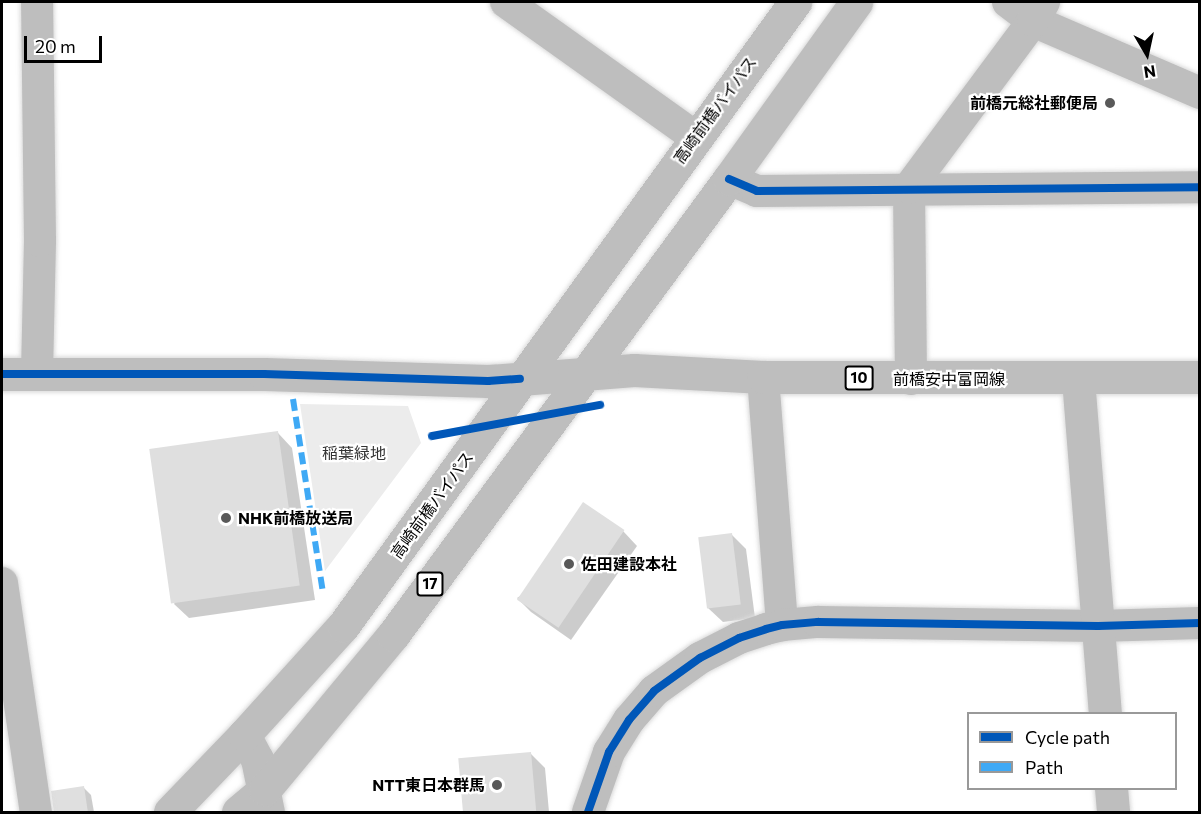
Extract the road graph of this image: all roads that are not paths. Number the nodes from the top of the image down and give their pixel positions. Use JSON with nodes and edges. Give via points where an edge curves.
{"nodes":[{"id":1,"x":38,"y":2,"type":"edge"},
{"id":2,"x":506,"y":2,"type":"edge"},
{"id":3,"x":795,"y":2,"type":"edge"},
{"id":4,"x":856,"y":2,"type":"edge"},
{"id":5,"x":1008,"y":2,"type":"edge"},
{"id":6,"x":1039,"y":11,"type":"edge"},
{"id":7,"x":1200,"y":93,"type":"edge"},
{"id":8,"x":695,"y":137,"type":"junction"},
{"id":9,"x":729,"y":178,"type":"junction"},
{"id":10,"x":1200,"y":187,"type":"edge"},
{"id":11,"x":909,"y":188,"type":"junction"},
{"id":12,"x":586,"y":372,"type":"junction"},
{"id":13,"x":37,"y":373,"type":"junction"},
{"id":14,"x":2,"y":374,"type":"edge"},
{"id":15,"x":764,"y":377,"type":"junction"},
{"id":16,"x":1200,"y":377,"type":"edge"},
{"id":17,"x":520,"y":379,"type":"junction"},
{"id":18,"x":911,"y":379,"type":"junction"},
{"id":19,"x":1078,"y":379,"type":"junction"},
{"id":20,"x":2,"y":583,"type":"edge"},
{"id":21,"x":1200,"y":623,"type":"edge"},
{"id":22,"x":782,"y":625,"type":"junction"},
{"id":23,"x":1098,"y":626,"type":"junction"},
{"id":24,"x":1105,"y":712,"type":"edge"},
{"id":25,"x":244,"y":735,"type":"junction"},
{"id":26,"x":1111,"y":790,"type":"edge"},
{"id":27,"x":266,"y":801,"type":"edge"},
{"id":28,"x":36,"y":813,"type":"edge"},
{"id":29,"x":170,"y":813,"type":"edge"},
{"id":30,"x":238,"y":813,"type":"edge"},
{"id":31,"x":588,"y":813,"type":"edge"},
{"id":32,"x":1113,"y":813,"type":"edge"}],
"edges":[{"from":1,"to":13,"type":"street"},
{"from":2,"to":8,"type":"street"},
{"from":3,"to":8,"type":"main road","name":"高崎前橋バイパス"},
{"from":4,"to":9,"type":"main road","number":"17"},
{"from":5,"to":6,"type":"street"},
{"from":6,"to":7,"type":"street"},
{"from":6,"to":11,"type":"street"},
{"from":8,"to":17,"type":"main road","name":"高崎前橋バイパス"},
{"from":9,"to":11,"type":"street","via":[[757,191]]},
{"from":9,"to":12,"type":"main road","number":"17"},
{"from":10,"to":11,"type":"street"},
{"from":11,"to":18,"type":"street"},
{"from":12,"to":15,"type":"main road","name":"前橋安中富岡線","number":"10","via":[[655,370]]},
{"from":12,"to":17,"type":"main road","name":"前橋安中富岡線","number":"10"},
{"from":12,"to":27,"type":"main road","number":"17"},
{"from":13,"to":14,"type":"main road","name":"前橋安中富岡線"},
{"from":13,"to":17,"type":"main road","name":"前橋安中富岡線"},
{"from":15,"to":18,"type":"main road","name":"前橋安中富岡線","number":"10"},
{"from":15,"to":22,"type":"street"},
{"from":16,"to":19,"type":"main road","name":"前橋安中富岡線","number":"10"},
{"from":17,"to":25,"type":"main road","name":"高崎前橋バイパス","via":[[343,626]]},
{"from":18,"to":19,"type":"main road","name":"前橋安中富岡線","number":"10"},
{"from":19,"to":23,"type":"main road"},
{"from":20,"to":28,"type":"street"},
{"from":21,"to":23,"type":"street"},
{"from":22,"to":23,"type":"street","via":[[818,622]]},
{"from":22,"to":31,"type":"street","via":[[739,638],[710,653],[654,692],[629,720],[609,752]]},
{"from":23,"to":24,"type":"main road"},
{"from":25,"to":27,"type":"main road","via":[[257,759]]},
{"from":25,"to":29,"type":"main road","name":"高崎前橋バイパス"},
{"from":26,"to":32,"type":"main road"},
{"from":27,"to":30,"type":"main road","number":"17"}]}
